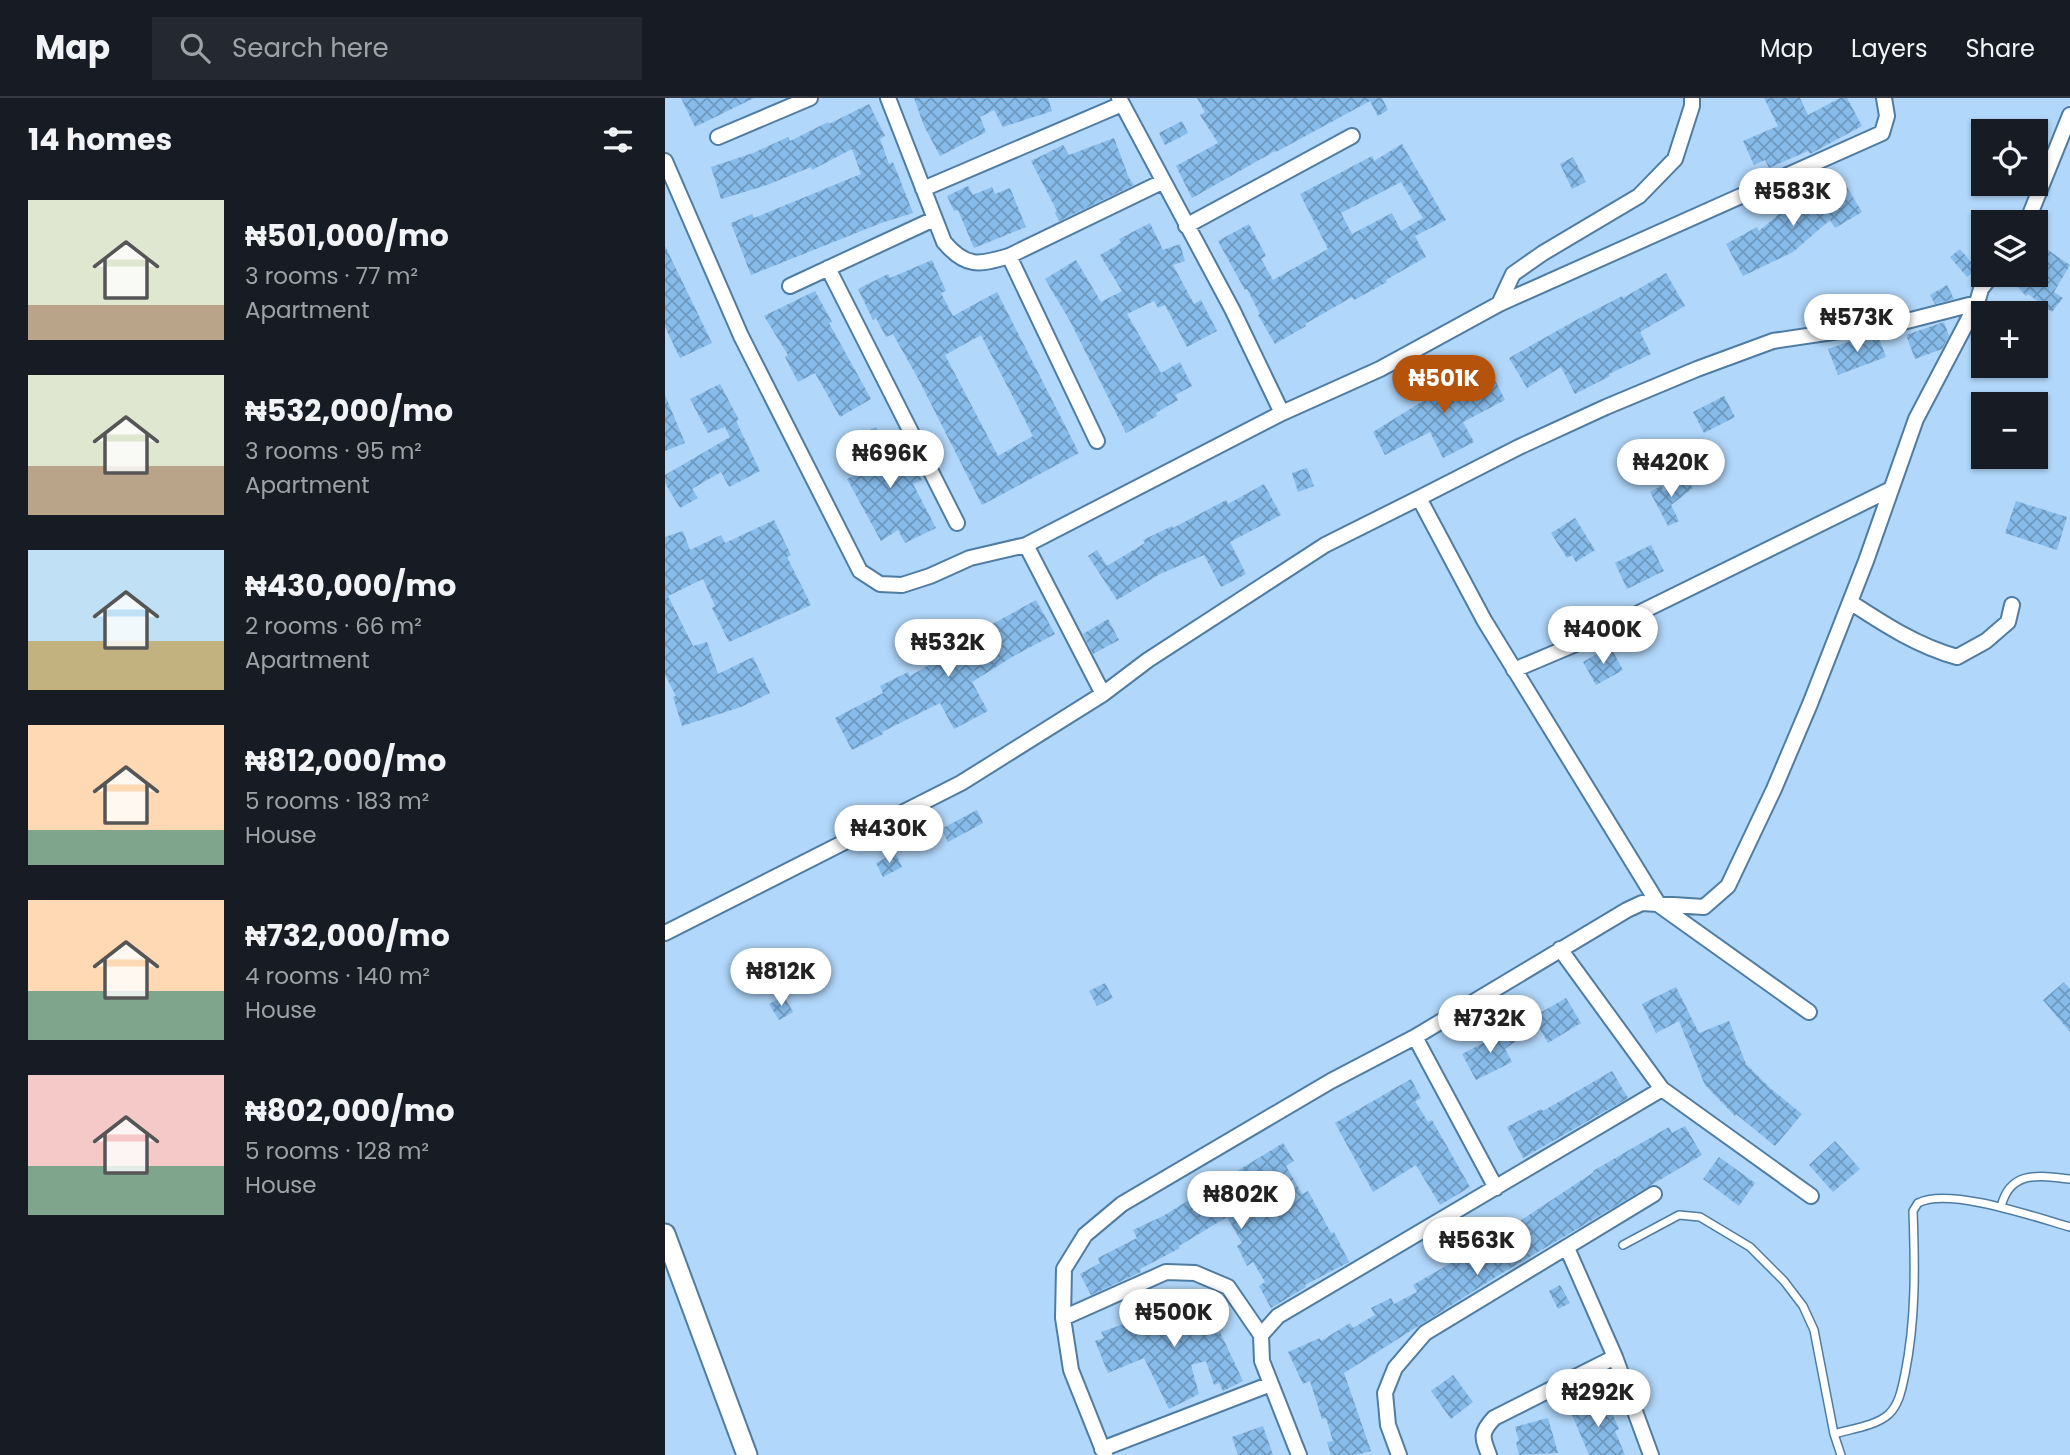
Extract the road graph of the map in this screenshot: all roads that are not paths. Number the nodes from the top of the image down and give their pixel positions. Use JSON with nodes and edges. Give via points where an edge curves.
{"nodes":[{"id":1,"x":810,"y":98,"type":"edge"},
{"id":2,"x":888,"y":98,"type":"edge"},
{"id":3,"x":1692,"y":98,"type":"edge"},
{"id":4,"x":1884,"y":98,"type":"edge"},
{"id":5,"x":1121,"y":101,"type":"edge"},
{"id":6,"x":2070,"y":115,"type":"edge"},
{"id":7,"x":1352,"y":136,"type":"dead end"},
{"id":8,"x":718,"y":137,"type":"dead end"},
{"id":9,"x":665,"y":161,"type":"edge"},
{"id":10,"x":1162,"y":182,"type":"junction"},
{"id":11,"x":923,"y":189,"type":"junction"},
{"id":12,"x":2032,"y":210,"type":"edge"},
{"id":13,"x":934,"y":219,"type":"junction"},
{"id":14,"x":1186,"y":226,"type":"junction"},
{"id":15,"x":1009,"y":256,"type":"junction"},
{"id":16,"x":828,"y":268,"type":"junction"},
{"id":17,"x":790,"y":286,"type":"dead end"},
{"id":18,"x":1499,"y":304,"type":"junction"},
{"id":19,"x":1971,"y":305,"type":"edge"},
{"id":20,"x":1971,"y":314,"type":"edge"},
{"id":21,"x":1282,"y":413,"type":"junction"},
{"id":22,"x":1097,"y":440,"type":"dead end"},
{"id":23,"x":1891,"y":489,"type":"junction"},
{"id":24,"x":1419,"y":498,"type":"junction"},
{"id":25,"x":957,"y":523,"type":"dead end"},
{"id":26,"x":1026,"y":545,"type":"junction"},
{"id":27,"x":1850,"y":602,"type":"junction"},
{"id":28,"x":2012,"y":605,"type":"dead end"},
{"id":29,"x":1514,"y":670,"type":"junction"},
{"id":30,"x":1104,"y":694,"type":"junction"},
{"id":31,"x":1659,"y":905,"type":"junction"},
{"id":32,"x":665,"y":933,"type":"edge"},
{"id":33,"x":1560,"y":949,"type":"junction"},
{"id":34,"x":1809,"y":1012,"type":"dead end"},
{"id":35,"x":1415,"y":1037,"type":"junction"},
{"id":36,"x":1662,"y":1089,"type":"junction"},
{"id":37,"x":2070,"y":1179,"type":"edge"},
{"id":38,"x":1496,"y":1188,"type":"junction"},
{"id":39,"x":1654,"y":1194,"type":"dead end"},
{"id":40,"x":1811,"y":1196,"type":"dead end"},
{"id":41,"x":2001,"y":1207,"type":"junction"},
{"id":42,"x":2070,"y":1227,"type":"edge"},
{"id":43,"x":665,"y":1234,"type":"edge"},
{"id":44,"x":1623,"y":1245,"type":"dead end"},
{"id":45,"x":1567,"y":1248,"type":"junction"},
{"id":46,"x":1063,"y":1318,"type":"junction"},
{"id":47,"x":1261,"y":1335,"type":"junction"},
{"id":48,"x":1615,"y":1357,"type":"junction"},
{"id":49,"x":1271,"y":1384,"type":"junction"},
{"id":50,"x":1834,"y":1434,"type":"junction"},
{"id":51,"x":1103,"y":1452,"type":"edge"},
{"id":52,"x":747,"y":1455,"type":"edge"},
{"id":53,"x":1299,"y":1455,"type":"edge"},
{"id":54,"x":1399,"y":1455,"type":"edge"},
{"id":55,"x":1489,"y":1455,"type":"edge"},
{"id":56,"x":1651,"y":1455,"type":"edge"},
{"id":57,"x":1841,"y":1455,"type":"edge"}],
"edges":[{"from":1,"to":8,"type":"street"},
{"from":2,"to":11,"type":"street"},
{"from":3,"to":18,"type":"street","via":[[1675,159],[1639,196],[1513,274]]},
{"from":4,"to":18,"type":"street","via":[[1887,116],[1882,133]]},
{"from":5,"to":10,"type":"street"},
{"from":5,"to":11,"type":"street"},
{"from":6,"to":12,"type":"street"},
{"from":7,"to":14,"type":"street"},
{"from":9,"to":26,"type":"street","via":[[741,336],[860,571],[880,584],[902,585],[970,558]]},
{"from":10,"to":14,"type":"street"},
{"from":10,"to":15,"type":"street"},
{"from":11,"to":13,"type":"street"},
{"from":13,"to":15,"type":"street","via":[[957,257],[972,263]]},
{"from":13,"to":16,"type":"street"},
{"from":14,"to":21,"type":"street"},
{"from":15,"to":22,"type":"street"},
{"from":16,"to":17,"type":"street"},
{"from":16,"to":25,"type":"street"},
{"from":18,"to":21,"type":"street","via":[[1380,369]]},
{"from":19,"to":24,"type":"street","via":[[1906,321],[1773,341],[1606,407]]},
{"from":20,"to":23,"type":"street","via":[[1916,419]]},
{"from":21,"to":26,"type":"street"},
{"from":23,"to":27,"type":"street"},
{"from":23,"to":29,"type":"street","via":[[1579,643]]},
{"from":24,"to":29,"type":"street"},
{"from":24,"to":30,"type":"street","via":[[1325,545],[1148,660]]},
{"from":26,"to":30,"type":"street"},
{"from":27,"to":28,"type":"street","via":[[1895,631],[1957,657],[2008,622]]},
{"from":27,"to":31,"type":"street","via":[[1774,789],[1728,886],[1704,907]]},
{"from":29,"to":31,"type":"street"},
{"from":30,"to":32,"type":"street","via":[[961,783]]},
{"from":31,"to":33,"type":"street","via":[[1642,903]]},
{"from":31,"to":34,"type":"street"},
{"from":33,"to":35,"type":"street"},
{"from":33,"to":36,"type":"street"},
{"from":35,"to":38,"type":"street"},
{"from":35,"to":46,"type":"street","via":[[1122,1204],[1085,1235],[1064,1269]]},
{"from":36,"to":38,"type":"street"},
{"from":36,"to":40,"type":"street"},
{"from":37,"to":41,"type":"lane","via":[[2023,1178],[2005,1194]]},
{"from":38,"to":47,"type":"street","via":[[1278,1316]]},
{"from":39,"to":45,"type":"street"},
{"from":41,"to":42,"type":"lane"},
{"from":41,"to":50,"type":"lane","via":[[1938,1197],[1918,1203],[1913,1211],[1916,1272],[1911,1341],[1899,1399],[1880,1420]]},
{"from":43,"to":52,"type":"main road"},
{"from":44,"to":50,"type":"lane","via":[[1679,1215],[1700,1217],[1750,1247],[1784,1280],[1814,1330]]},
{"from":45,"to":48,"type":"street"},
{"from":45,"to":54,"type":"street","via":[[1425,1333],[1395,1368],[1385,1393],[1388,1425]]},
{"from":46,"to":47,"type":"street","via":[[1165,1272],[1195,1273],[1229,1287]]},
{"from":46,"to":51,"type":"street","via":[[1071,1370]]},
{"from":47,"to":49,"type":"street","via":[[1262,1361]]},
{"from":48,"to":55,"type":"street","via":[[1494,1418],[1483,1438]]},
{"from":48,"to":56,"type":"street"},
{"from":49,"to":51,"type":"street"},
{"from":49,"to":53,"type":"street"},
{"from":50,"to":57,"type":"lane"}]}
